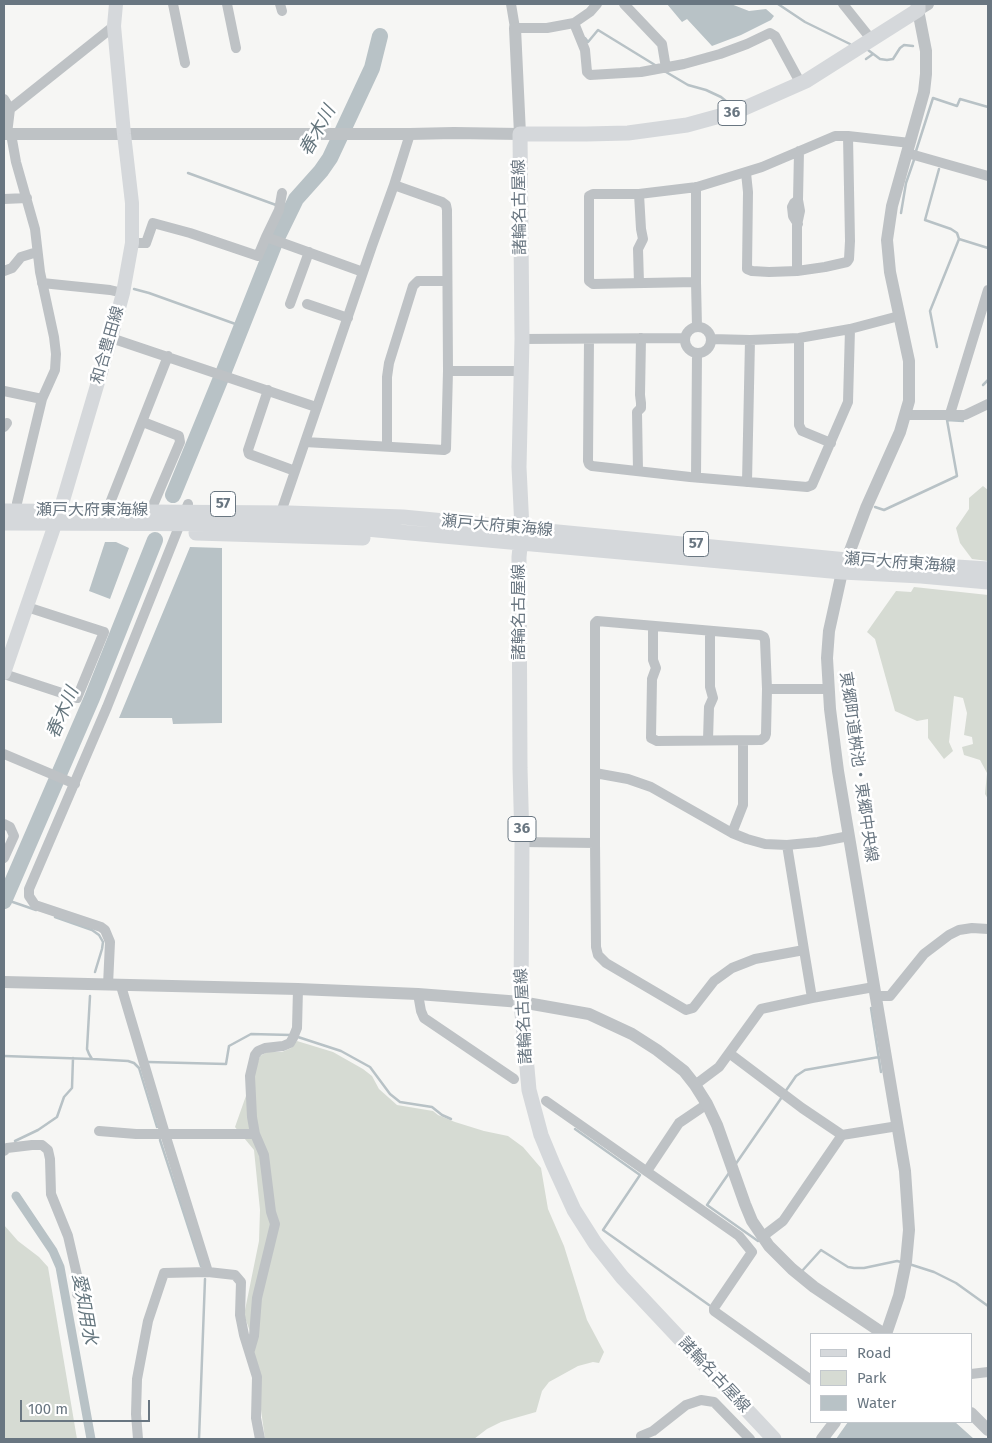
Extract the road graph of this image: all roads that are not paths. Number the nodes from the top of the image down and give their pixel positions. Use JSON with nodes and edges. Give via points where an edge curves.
{"nodes":[{"id":1,"x":116,"y":4,"type":"edge"},
{"id":2,"x":173,"y":4,"type":"edge"},
{"id":3,"x":227,"y":4,"type":"edge"},
{"id":4,"x":511,"y":4,"type":"edge"},
{"id":5,"x":597,"y":4,"type":"edge"},
{"id":6,"x":624,"y":4,"type":"edge"},
{"id":7,"x":843,"y":4,"type":"edge"},
{"id":8,"x":921,"y":6,"type":"edge"},
{"id":9,"x":574,"y":23,"type":"junction"},
{"id":10,"x":114,"y":26,"type":"junction"},
{"id":11,"x":515,"y":28,"type":"junction"},
{"id":12,"x":871,"y":39,"type":"junction"},
{"id":13,"x":236,"y":48,"type":"dead end"},
{"id":14,"x":185,"y":63,"type":"dead end"},
{"id":15,"x":666,"y":68,"type":"junction"},
{"id":16,"x":801,"y":84,"type":"junction"},
{"id":17,"x":4,"y":99,"type":"edge"},
{"id":18,"x":10,"y":109,"type":"junction"},
{"id":19,"x":7,"y":134,"type":"edge"},
{"id":20,"x":124,"y":134,"type":"junction"},
{"id":21,"x":410,"y":134,"type":"junction"},
{"id":22,"x":520,"y":134,"type":"junction"},
{"id":23,"x":848,"y":136,"type":"junction"},
{"id":24,"x":909,"y":148,"type":"junction"},
{"id":25,"x":799,"y":151,"type":"junction"},
{"id":26,"x":746,"y":173,"type":"junction"},
{"id":27,"x":988,"y":176,"type":"edge"},
{"id":28,"x":394,"y":185,"type":"junction"},
{"id":29,"x":696,"y":187,"type":"junction"},
{"id":30,"x":282,"y":193,"type":"dead end"},
{"id":31,"x":640,"y":194,"type":"junction"},
{"id":32,"x":27,"y":198,"type":"junction"},
{"id":33,"x":4,"y":199,"type":"edge"},
{"id":34,"x":266,"y":237,"type":"junction"},
{"id":35,"x":132,"y":243,"type":"junction"},
{"id":36,"x":38,"y":252,"type":"junction"},
{"id":37,"x":308,"y":252,"type":"junction"},
{"id":38,"x":4,"y":271,"type":"edge"},
{"id":39,"x":797,"y":271,"type":"junction"},
{"id":40,"x":364,"y":272,"type":"junction"},
{"id":41,"x":447,"y":281,"type":"junction"},
{"id":42,"x":696,"y":282,"type":"junction"},
{"id":43,"x":42,"y":283,"type":"junction"},
{"id":44,"x":639,"y":283,"type":"junction"},
{"id":45,"x":988,"y":290,"type":"edge"},
{"id":46,"x":123,"y":293,"type":"junction"},
{"id":47,"x":290,"y":304,"type":"dead end"},
{"id":48,"x":307,"y":304,"type":"dead end"},
{"id":49,"x":899,"y":316,"type":"junction"},
{"id":50,"x":348,"y":318,"type":"junction"},
{"id":51,"x":697,"y":326,"type":"junction"},
{"id":52,"x":850,"y":329,"type":"junction"},
{"id":53,"x":111,"y":338,"type":"junction"},
{"id":54,"x":641,"y":338,"type":"junction"},
{"id":55,"x":685,"y":338,"type":"junction"},
{"id":56,"x":799,"y":338,"type":"junction"},
{"id":57,"x":522,"y":339,"type":"junction"},
{"id":58,"x":589,"y":339,"type":"junction"},
{"id":59,"x":711,"y":339,"type":"junction"},
{"id":60,"x":750,"y":340,"type":"junction"},
{"id":61,"x":697,"y":353,"type":"junction"},
{"id":62,"x":168,"y":356,"type":"junction"},
{"id":63,"x":448,"y":371,"type":"junction"},
{"id":64,"x":521,"y":371,"type":"junction"},
{"id":65,"x":268,"y":390,"type":"junction"},
{"id":66,"x":4,"y":391,"type":"edge"},
{"id":67,"x":42,"y":399,"type":"junction"},
{"id":68,"x":988,"y":404,"type":"edge"},
{"id":69,"x":316,"y":407,"type":"junction"},
{"id":70,"x":950,"y":414,"type":"junction"},
{"id":71,"x":906,"y":415,"type":"junction"},
{"id":72,"x":143,"y":422,"type":"junction"},
{"id":73,"x":305,"y":442,"type":"junction"},
{"id":74,"x":831,"y":443,"type":"junction"},
{"id":75,"x":387,"y":446,"type":"junction"},
{"id":76,"x":638,"y":470,"type":"junction"},
{"id":77,"x":295,"y":471,"type":"junction"},
{"id":78,"x":696,"y":477,"type":"junction"},
{"id":79,"x":747,"y":482,"type":"junction"},
{"id":80,"x":110,"y":503,"type":"junction"},
{"id":81,"x":154,"y":503,"type":"junction"},
{"id":82,"x":62,"y":504,"type":"junction"},
{"id":83,"x":188,"y":504,"type":"junction"},
{"id":84,"x":8,"y":505,"type":"edge"},
{"id":85,"x":284,"y":505,"type":"junction"},
{"id":86,"x":4,"y":523,"type":"edge"},
{"id":87,"x":403,"y":525,"type":"junction"},
{"id":88,"x":439,"y":528,"type":"junction"},
{"id":89,"x":4,"y":531,"type":"edge"},
{"id":90,"x":52,"y":532,"type":"junction"},
{"id":91,"x":176,"y":533,"type":"junction"},
{"id":92,"x":273,"y":535,"type":"junction"},
{"id":93,"x":521,"y":536,"type":"junction"},
{"id":94,"x":844,"y":566,"type":"junction"},
{"id":95,"x":988,"y":569,"type":"edge"},
{"id":96,"x":988,"y":582,"type":"edge"},
{"id":97,"x":27,"y":607,"type":"junction"},
{"id":98,"x":653,"y":627,"type":"junction"},
{"id":99,"x":710,"y":631,"type":"junction"},
{"id":100,"x":4,"y":674,"type":"edge"},
{"id":101,"x":766,"y":689,"type":"junction"},
{"id":102,"x":828,"y":689,"type":"junction"},
{"id":103,"x":708,"y":740,"type":"junction"},
{"id":104,"x":743,"y":740,"type":"junction"},
{"id":105,"x":4,"y":754,"type":"edge"},
{"id":106,"x":595,"y":773,"type":"junction"},
{"id":107,"x":72,"y":782,"type":"junction"},
{"id":108,"x":4,"y":824,"type":"edge"},
{"id":109,"x":732,"y":833,"type":"junction"},
{"id":110,"x":849,"y":836,"type":"junction"},
{"id":111,"x":522,"y":842,"type":"junction"},
{"id":112,"x":595,"y":843,"type":"junction"},
{"id":113,"x":788,"y":845,"type":"junction"},
{"id":114,"x":4,"y":858,"type":"edge"},
{"id":115,"x":988,"y":929,"type":"edge"},
{"id":116,"x":804,"y":950,"type":"junction"},
{"id":117,"x":4,"y":982,"type":"edge"},
{"id":118,"x":108,"y":985,"type":"junction"},
{"id":119,"x":121,"y":986,"type":"junction"},
{"id":120,"x":298,"y":989,"type":"junction"},
{"id":121,"x":876,"y":992,"type":"junction"},
{"id":122,"x":418,"y":994,"type":"junction"},
{"id":123,"x":812,"y":998,"type":"junction"},
{"id":124,"x":521,"y":1002,"type":"junction"},
{"id":125,"x":729,"y":1053,"type":"junction"},
{"id":126,"x":514,"y":1079,"type":"dead end"},
{"id":127,"x":695,"y":1085,"type":"junction"},
{"id":128,"x":546,"y":1101,"type":"dead end"},
{"id":129,"x":707,"y":1104,"type":"junction"},
{"id":130,"x":898,"y":1126,"type":"junction"},
{"id":131,"x":100,"y":1131,"type":"dead end"},
{"id":132,"x":165,"y":1134,"type":"junction"},
{"id":133,"x":255,"y":1134,"type":"junction"},
{"id":134,"x":842,"y":1135,"type":"junction"},
{"id":135,"x":5,"y":1147,"type":"edge"},
{"id":136,"x":646,"y":1171,"type":"junction"},
{"id":137,"x":762,"y":1237,"type":"junction"},
{"id":138,"x":208,"y":1272,"type":"junction"},
{"id":139,"x":77,"y":1294,"type":"dead end"},
{"id":140,"x":884,"y":1333,"type":"edge"},
{"id":141,"x":885,"y":1333,"type":"edge"},
{"id":142,"x":250,"y":1350,"type":"junction"},
{"id":143,"x":988,"y":1372,"type":"edge"},
{"id":144,"x":972,"y":1374,"type":"edge"},
{"id":145,"x":810,"y":1379,"type":"edge"},
{"id":146,"x":972,"y":1414,"type":"edge"},
{"id":147,"x":834,"y":1423,"type":"edge"},
{"id":148,"x":988,"y":1430,"type":"edge"},
{"id":149,"x":641,"y":1436,"type":"dead end"},
{"id":150,"x":138,"y":1439,"type":"edge"},
{"id":151,"x":260,"y":1439,"type":"edge"},
{"id":152,"x":750,"y":1439,"type":"edge"},
{"id":153,"x":774,"y":1439,"type":"edge"},
{"id":154,"x":822,"y":1439,"type":"edge"}],
"edges":[{"from":1,"to":10,"type":"main road","name":"和合豊田線"},
{"from":2,"to":14,"type":"street"},
{"from":3,"to":13,"type":"street"},
{"from":4,"to":11,"type":"street"},
{"from":5,"to":9,"type":"street"},
{"from":6,"to":15,"type":"street","via":[[662,44]]},
{"from":7,"to":12,"type":"street"},
{"from":8,"to":12,"type":"main road","number":"36"},
{"from":8,"to":24,"type":"street","name":"東郷町道桝池・東郷中央線","via":[[926,74]]},
{"from":9,"to":11,"type":"street","via":[[547,28]]},
{"from":9,"to":15,"type":"street","via":[[586,50],[590,75]]},
{"from":10,"to":18,"type":"street"},
{"from":10,"to":20,"type":"main road","name":"和合豊田線"},
{"from":11,"to":22,"type":"street"},
{"from":12,"to":16,"type":"main road","number":"36"},
{"from":15,"to":16,"type":"street","via":[[720,54],[772,33]]},
{"from":16,"to":22,"type":"main road","number":"36","via":[[738,111],[687,125],[609,134]]},
{"from":17,"to":18,"type":"street"},
{"from":18,"to":19,"type":"street"},
{"from":19,"to":20,"type":"street"},
{"from":19,"to":32,"type":"street"},
{"from":20,"to":21,"type":"street"},
{"from":20,"to":35,"type":"main road","name":"和合豊田線","via":[[132,203]]},
{"from":21,"to":22,"type":"street"},
{"from":21,"to":28,"type":"street"},
{"from":22,"to":57,"type":"main road","name":"諸輪名古屋線","number":"36"},
{"from":23,"to":24,"type":"street"},
{"from":23,"to":25,"type":"street","via":[[829,138]]},
{"from":23,"to":39,"type":"street","via":[[849,259],[825,268]]},
{"from":24,"to":27,"type":"street"},
{"from":24,"to":49,"type":"street","name":"東郷町道桝池・東郷中央線","via":[[892,206],[887,240]]},
{"from":25,"to":26,"type":"street"},
{"from":25,"to":39,"type":"street"},
{"from":26,"to":29,"type":"street"},
{"from":26,"to":39,"type":"street","via":[[747,269]]},
{"from":28,"to":40,"type":"street"},
{"from":28,"to":41,"type":"street","via":[[446,204]]},
{"from":29,"to":31,"type":"street"},
{"from":29,"to":42,"type":"street"},
{"from":30,"to":34,"type":"street","via":[[279,210]]},
{"from":31,"to":44,"type":"street","via":[[643,240],[638,249]]},
{"from":31,"to":44,"type":"street","via":[[593,194],[588,199],[589,281],[593,284]]},
{"from":32,"to":33,"type":"street"},
{"from":32,"to":36,"type":"street"},
{"from":34,"to":35,"type":"street","via":[[258,256],[153,222],[146,243]]},
{"from":34,"to":37,"type":"street"},
{"from":35,"to":46,"type":"main road","name":"和合豊田線"},
{"from":36,"to":38,"type":"street","via":[[21,257],[12,268]]},
{"from":36,"to":43,"type":"street"},
{"from":37,"to":40,"type":"street"},
{"from":37,"to":47,"type":"street"},
{"from":40,"to":50,"type":"street"},
{"from":41,"to":63,"type":"street"},
{"from":41,"to":75,"type":"street","via":[[418,282],[413,286],[389,363]]},
{"from":42,"to":44,"type":"street"},
{"from":42,"to":51,"type":"street"},
{"from":43,"to":46,"type":"street"},
{"from":43,"to":67,"type":"street","via":[[54,337],[56,370]]},
{"from":45,"to":70,"type":"street"},
{"from":46,"to":53,"type":"main road","name":"和合豊田線"},
{"from":48,"to":50,"type":"street"},
{"from":49,"to":52,"type":"street"},
{"from":49,"to":71,"type":"street","name":"東郷町道桝池・東郷中央線","via":[[910,389]]},
{"from":50,"to":69,"type":"street"},
{"from":51,"to":55,"type":"street","via":[[689,330]]},
{"from":51,"to":59,"type":"street","via":[[705,329]]},
{"from":52,"to":56,"type":"street"},
{"from":52,"to":74,"type":"street","via":[[848,402]]},
{"from":53,"to":62,"type":"street"},
{"from":53,"to":82,"type":"main road","name":"和合豊田線"},
{"from":54,"to":55,"type":"street"},
{"from":54,"to":58,"type":"street"},
{"from":54,"to":76,"type":"street"},
{"from":55,"to":61,"type":"street","via":[[689,350]]},
{"from":56,"to":60,"type":"street"},
{"from":56,"to":74,"type":"street","via":[[799,424],[802,430]]},
{"from":57,"to":58,"type":"street"},
{"from":57,"to":64,"type":"main road","name":"諸輪名古屋線","number":"36"},
{"from":58,"to":76,"type":"street","via":[[588,461],[592,466]]},
{"from":59,"to":60,"type":"street"},
{"from":59,"to":61,"type":"street","via":[[705,350]]},
{"from":60,"to":79,"type":"street"},
{"from":61,"to":78,"type":"street"},
{"from":62,"to":65,"type":"street"},
{"from":62,"to":72,"type":"street"},
{"from":63,"to":64,"type":"street"},
{"from":63,"to":75,"type":"street","via":[[446,449]]},
{"from":64,"to":93,"type":"main road","name":"諸輪名古屋線","number":"36"},
{"from":65,"to":69,"type":"street"},
{"from":65,"to":77,"type":"street","via":[[249,454]]},
{"from":66,"to":67,"type":"street"},
{"from":67,"to":84,"type":"street"},
{"from":68,"to":70,"type":"street","via":[[965,414]]},
{"from":69,"to":73,"type":"street"},
{"from":70,"to":71,"type":"street"},
{"from":71,"to":94,"type":"street","name":"東郷町道桝池・東郷中央線"},
{"from":72,"to":80,"type":"street"},
{"from":72,"to":81,"type":"street","via":[[179,436],[180,442]]},
{"from":73,"to":75,"type":"street"},
{"from":73,"to":77,"type":"street"},
{"from":74,"to":79,"type":"street","via":[[810,487]]},
{"from":76,"to":78,"type":"street"},
{"from":77,"to":85,"type":"street"},
{"from":78,"to":79,"type":"street"},
{"from":80,"to":81,"type":"main road","number":"57"},
{"from":80,"to":82,"type":"main road","number":"57"},
{"from":81,"to":83,"type":"main road","number":"57"},
{"from":82,"to":84,"type":"main road","number":"57"},
{"from":82,"to":90,"type":"main road","name":"和合豊田線"},
{"from":83,"to":85,"type":"main road","number":"57"},
{"from":83,"to":91,"type":"street"},
{"from":84,"to":87,"type":"main road","name":"瀬戸大府東海線","number":"57","via":[[289,513]]},
{"from":85,"to":88,"type":"main road","number":"57","via":[[424,510]]},
{"from":85,"to":92,"type":"street"},
{"from":86,"to":87,"type":"main road","name":"瀬戸大府東海線","number":"57"},
{"from":87,"to":88,"type":"main road","name":"瀬戸大府東海線","number":"57"},
{"from":88,"to":92,"type":"main road","number":"57","via":[[424,541]]},
{"from":88,"to":93,"type":"main road","name":"瀬戸大府東海線","number":"57"},
{"from":89,"to":90,"type":"main road","number":"57"},
{"from":90,"to":91,"type":"main road","number":"57"},
{"from":90,"to":97,"type":"main road","name":"和合豊田線"},
{"from":91,"to":92,"type":"main road","number":"57"},
{"from":91,"to":107,"type":"street","via":[[111,698]]},
{"from":93,"to":94,"type":"main road","name":"瀬戸大府東海線","number":"57"},
{"from":93,"to":111,"type":"main road","name":"諸輪名古屋線","number":"36"},
{"from":94,"to":95,"type":"main road","name":"瀬戸大府東海線","number":"57"},
{"from":94,"to":96,"type":"main road","name":"瀬戸大府東海線","number":"57"},
{"from":94,"to":102,"type":"street","name":"東郷町道桝池・東郷中央線","via":[[829,631]]},
{"from":97,"to":100,"type":"main road","name":"和合豊田線"},
{"from":97,"to":100,"type":"street","via":[[104,632],[77,698]]},
{"from":98,"to":99,"type":"street"},
{"from":98,"to":103,"type":"street","via":[[656,668],[652,679],[651,738],[657,741]]},
{"from":98,"to":106,"type":"street","via":[[594,624]]},
{"from":99,"to":101,"type":"street","via":[[764,637]]},
{"from":99,"to":103,"type":"street","via":[[710,687],[713,698],[709,707]]},
{"from":101,"to":102,"type":"street"},
{"from":101,"to":104,"type":"street","via":[[765,737]]},
{"from":102,"to":110,"type":"street","name":"東郷町道桝池・東郷中央線"},
{"from":103,"to":104,"type":"street"},
{"from":104,"to":109,"type":"street","via":[[743,805]]},
{"from":105,"to":107,"type":"street"},
{"from":106,"to":109,"type":"street","via":[[628,778],[651,787]]},
{"from":106,"to":112,"type":"street"},
{"from":107,"to":118,"type":"street","via":[[29,896],[35,905],[105,930],[110,942]]},
{"from":108,"to":114,"type":"street","via":[[10,827],[14,836]]},
{"from":109,"to":113,"type":"street","via":[[756,842]]},
{"from":110,"to":113,"type":"street"},
{"from":110,"to":121,"type":"street","name":"東郷町道桝池・東郷中央線"},
{"from":111,"to":112,"type":"street"},
{"from":111,"to":124,"type":"main road","name":"諸輪名古屋線","number":"36"},
{"from":112,"to":116,"type":"street","via":[[598,955],[606,963],[686,1010],[693,1008],[714,981],[736,966]]},
{"from":113,"to":116,"type":"street"},
{"from":115,"to":121,"type":"street","via":[[959,930],[949,935],[924,954],[890,996]]},
{"from":116,"to":123,"type":"street"},
{"from":117,"to":118,"type":"street"},
{"from":118,"to":119,"type":"street"},
{"from":119,"to":120,"type":"street"},
{"from":119,"to":132,"type":"street"},
{"from":120,"to":122,"type":"street"},
{"from":120,"to":133,"type":"street","via":[[294,1038],[290,1043],[265,1048],[255,1055],[250,1076]]},
{"from":121,"to":123,"type":"street"},
{"from":121,"to":130,"type":"street","name":"東郷町道桝池・東郷中央線"},
{"from":122,"to":124,"type":"street"},
{"from":122,"to":126,"type":"street","via":[[424,1018]]},
{"from":123,"to":125,"type":"street","via":[[761,1010]]},
{"from":124,"to":127,"type":"street","via":[[589,1014],[618,1027],[657,1050],[684,1071]]},
{"from":124,"to":153,"type":"main road","name":"諸輪名古屋線","number":"36","via":[[526,1070],[534,1113],[552,1164],[574,1210],[622,1277]]},
{"from":125,"to":127,"type":"street","via":[[719,1067]]},
{"from":125,"to":134,"type":"street"},
{"from":127,"to":129,"type":"street"},
{"from":128,"to":136,"type":"street"},
{"from":129,"to":136,"type":"street","via":[[679,1123]]},
{"from":129,"to":137,"type":"street","via":[[745,1204]]},
{"from":130,"to":134,"type":"street"},
{"from":130,"to":141,"type":"street","name":"東郷町道桝池・東郷中央線","via":[[909,1230],[899,1296]]},
{"from":131,"to":132,"type":"street"},
{"from":132,"to":133,"type":"street"},
{"from":132,"to":138,"type":"street"},
{"from":133,"to":142,"type":"street","via":[[264,1155],[275,1224],[257,1298]]},
{"from":134,"to":137,"type":"street","via":[[783,1221]]},
{"from":135,"to":139,"type":"street","via":[[42,1145],[48,1150],[51,1194],[68,1236],[77,1275]]},
{"from":136,"to":145,"type":"street","via":[[740,1236],[752,1250],[714,1311]]},
{"from":137,"to":140,"type":"street","via":[[806,1281]]},
{"from":138,"to":142,"type":"street","via":[[235,1275],[241,1282],[240,1315]]},
{"from":138,"to":150,"type":"street","via":[[164,1273],[148,1321],[137,1379]]},
{"from":142,"to":151,"type":"street","via":[[257,1377],[256,1418]]},
{"from":143,"to":144,"type":"street"},
{"from":146,"to":148,"type":"street"},
{"from":147,"to":154,"type":"street"},
{"from":149,"to":152,"type":"street","via":[[686,1405],[701,1400],[714,1402]]}]}
